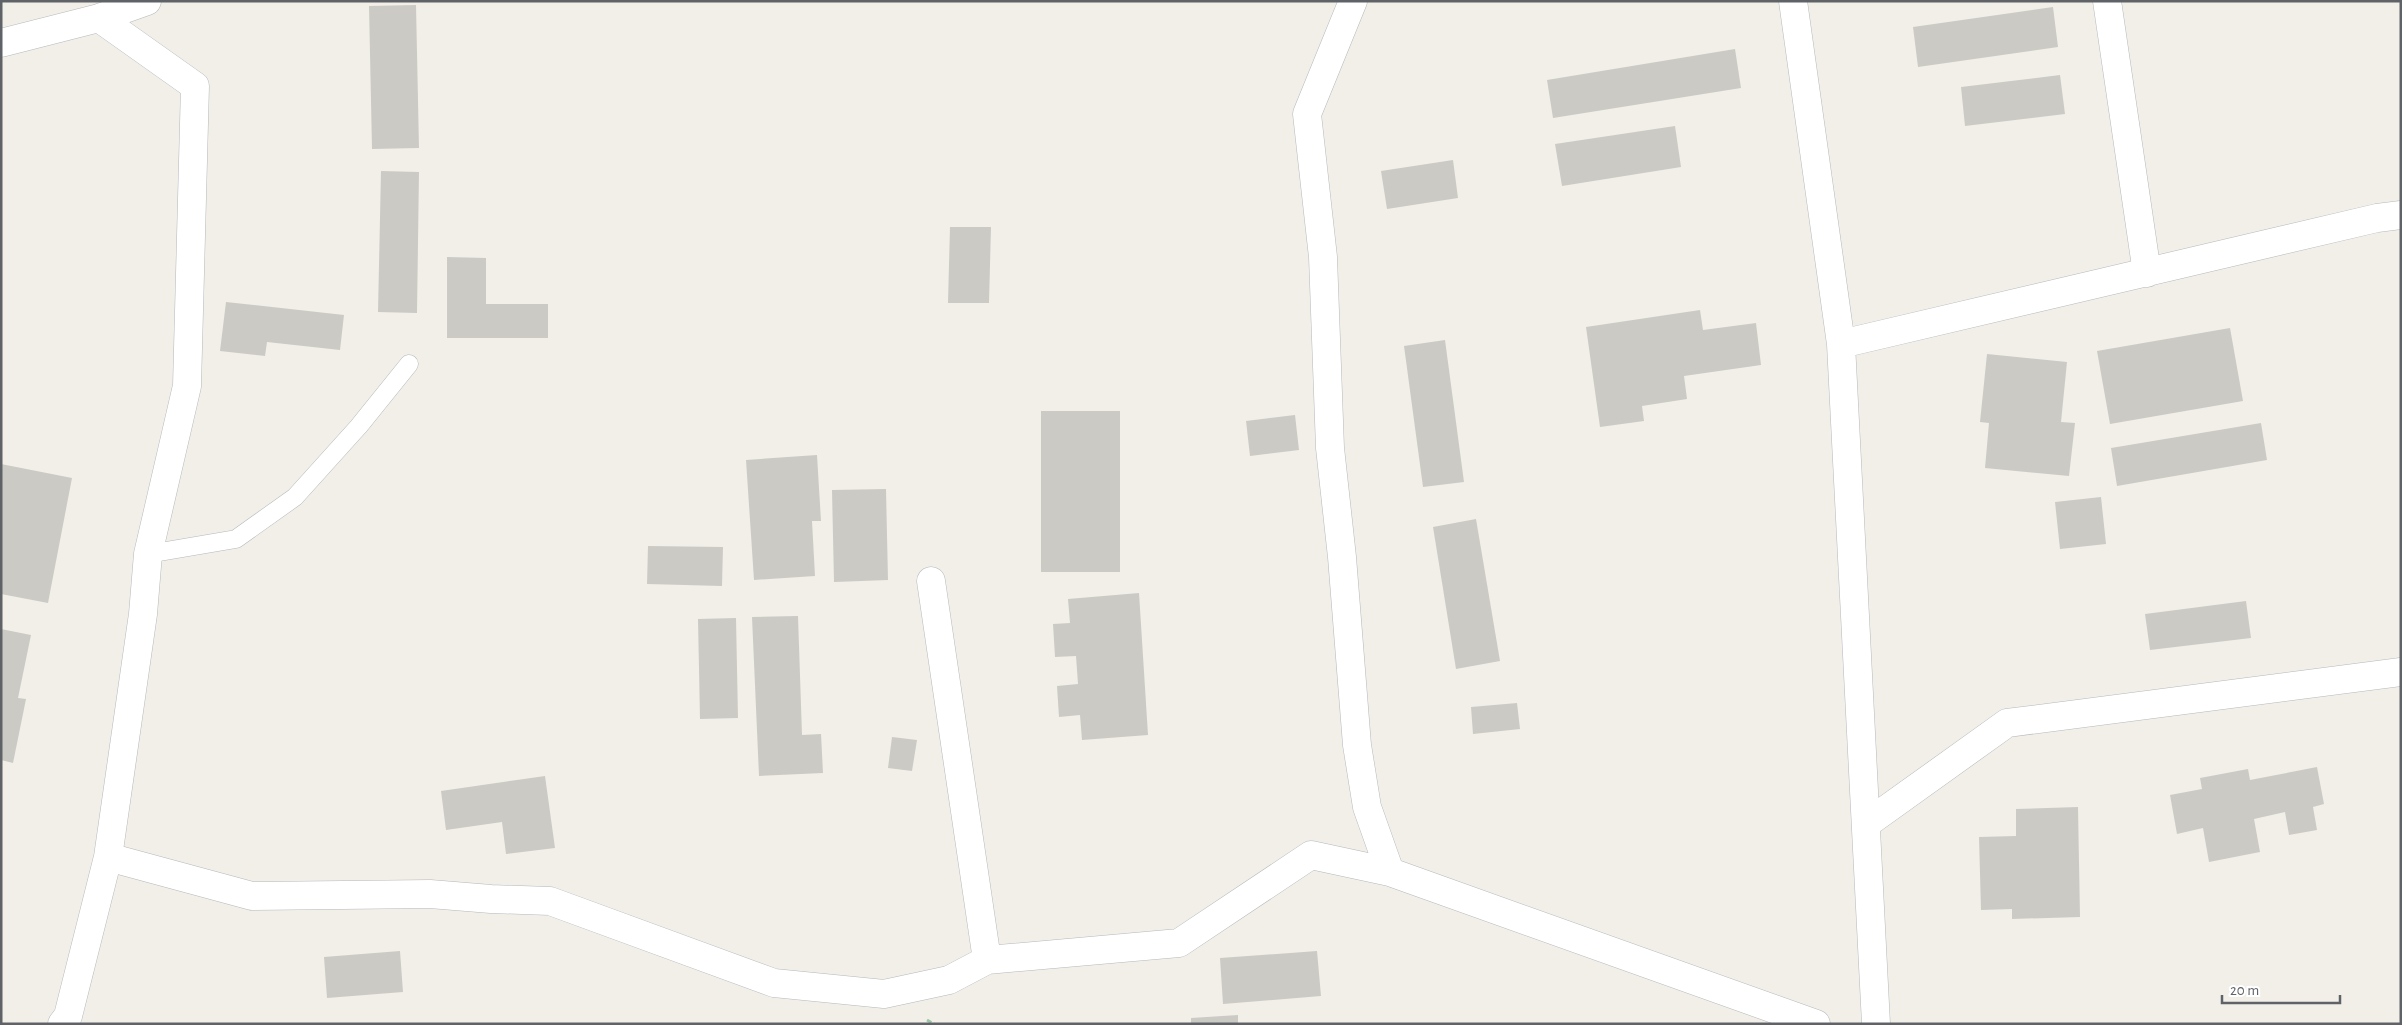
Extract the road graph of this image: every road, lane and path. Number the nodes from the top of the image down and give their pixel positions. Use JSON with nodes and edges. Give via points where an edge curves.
{"nodes":[{"id":1,"x":147,"y":1,"type":"edge"},
{"id":2,"x":1353,"y":1,"type":"edge"},
{"id":3,"x":1793,"y":1,"type":"edge"},
{"id":4,"x":2108,"y":1,"type":"edge"},
{"id":5,"x":99,"y":18,"type":"junction"},
{"id":6,"x":1,"y":43,"type":"edge"},
{"id":7,"x":2401,"y":215,"type":"edge"},
{"id":8,"x":2147,"y":273,"type":"junction"},
{"id":9,"x":1841,"y":344,"type":"junction"},
{"id":10,"x":409,"y":364,"type":"dead end"},
{"id":11,"x":148,"y":554,"type":"junction"},
{"id":12,"x":931,"y":581,"type":"dead end"},
{"id":13,"x":2401,"y":672,"type":"edge"},
{"id":14,"x":1866,"y":824,"type":"junction"},
{"id":15,"x":108,"y":858,"type":"junction"},
{"id":16,"x":1390,"y":872,"type":"junction"},
{"id":17,"x":987,"y":960,"type":"junction"},
{"id":18,"x":62,"y":1024,"type":"edge"},
{"id":19,"x":1816,"y":1024,"type":"edge"},
{"id":20,"x":1876,"y":1024,"type":"edge"}],
"edges":[{"from":1,"to":5,"type":"street"},
{"from":2,"to":16,"type":"street","via":[[1307,114],[1324,258],[1330,448],[1357,745],[1367,807]]},
{"from":3,"to":9,"type":"street"},
{"from":4,"to":8,"type":"street"},
{"from":5,"to":6,"type":"street"},
{"from":5,"to":11,"type":"street","via":[[195,86],[187,386]]},
{"from":7,"to":8,"type":"street"},
{"from":8,"to":9,"type":"street"},
{"from":9,"to":14,"type":"street"},
{"from":10,"to":11,"type":"lane","via":[[296,497],[236,539]]},
{"from":11,"to":15,"type":"street","via":[[143,614]]},
{"from":12,"to":17,"type":"street"},
{"from":13,"to":14,"type":"street","via":[[2007,723]]},
{"from":14,"to":20,"type":"street"},
{"from":15,"to":17,"type":"street","via":[[252,896],[430,894],[550,901],[774,983],[884,994],[949,980]]},
{"from":15,"to":18,"type":"street","via":[[68,1016]]},
{"from":16,"to":17,"type":"street","via":[[1311,855],[1179,943]]},
{"from":16,"to":19,"type":"street"}]}
